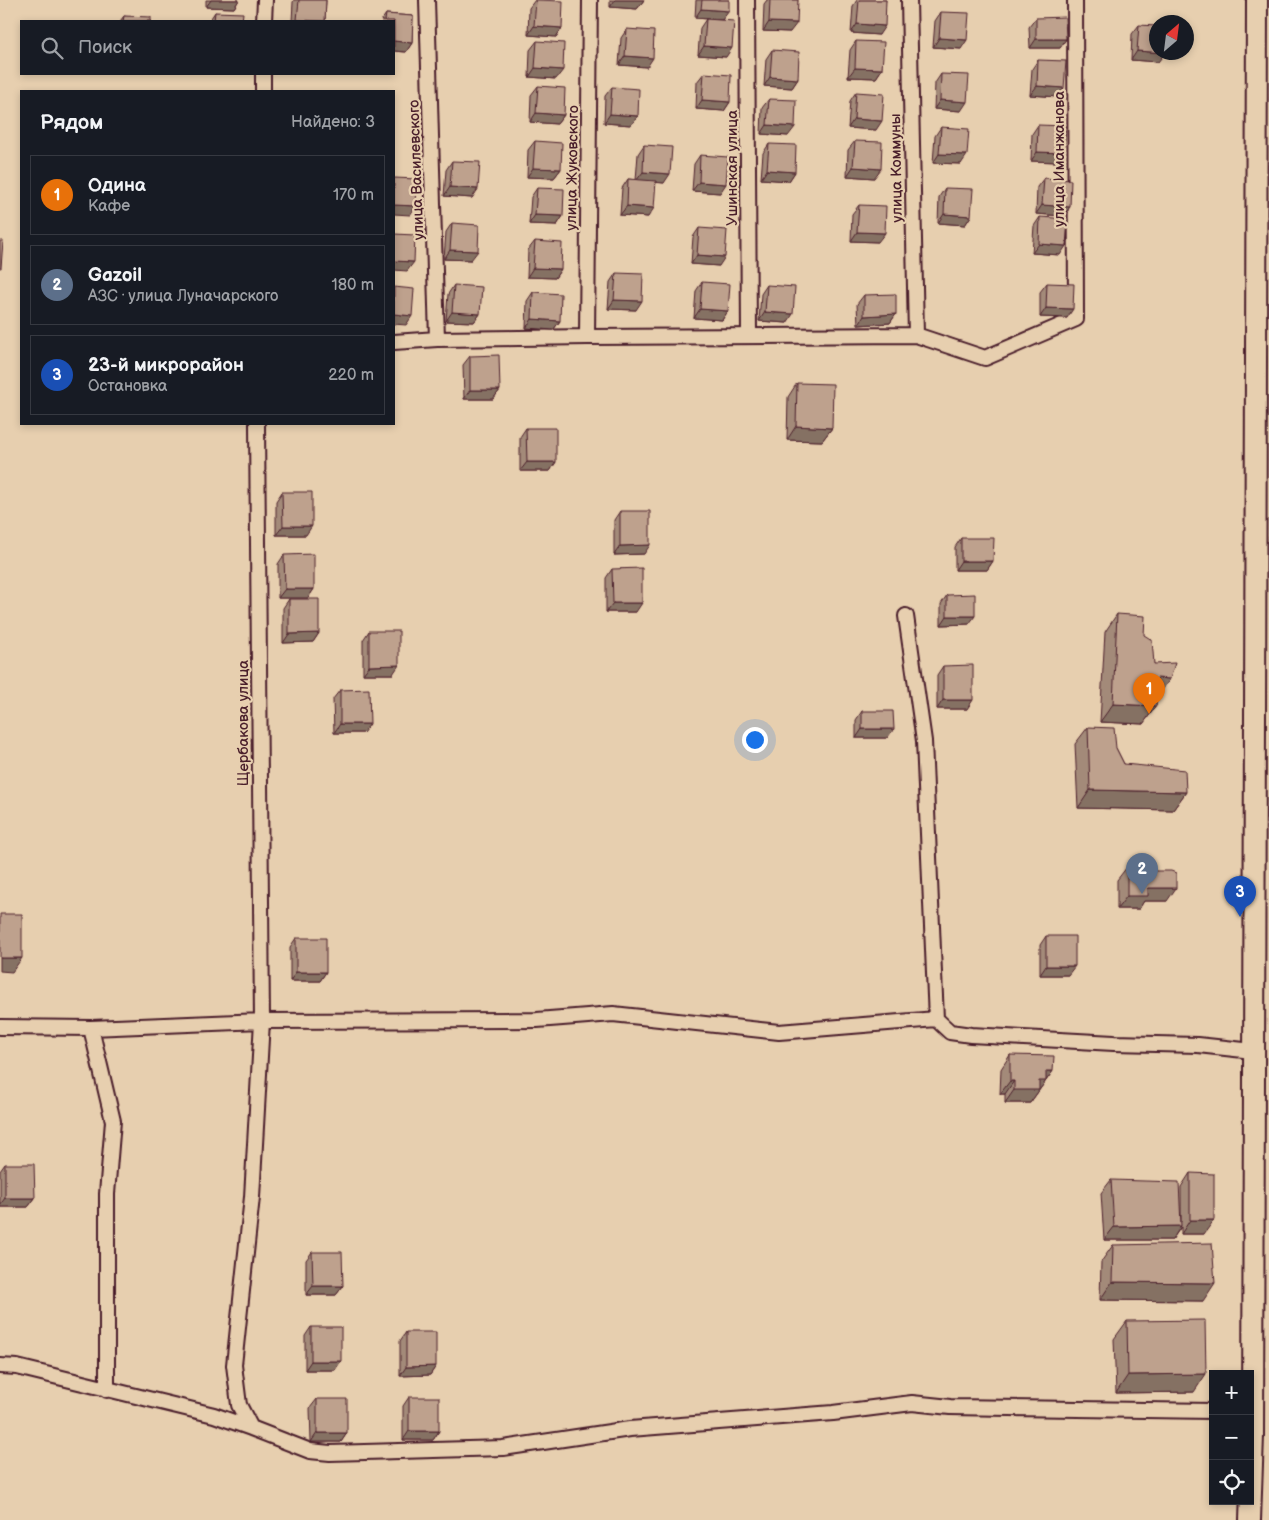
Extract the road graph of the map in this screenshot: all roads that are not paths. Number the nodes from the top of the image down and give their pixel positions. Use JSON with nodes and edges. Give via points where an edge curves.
{"nodes":[{"id":1,"x":265,"y":0,"type":"edge"},
{"id":2,"x":428,"y":0,"type":"edge"},
{"id":3,"x":590,"y":0,"type":"edge"},
{"id":4,"x":748,"y":0,"type":"edge"},
{"id":5,"x":908,"y":0,"type":"edge"},
{"id":6,"x":1075,"y":0,"type":"edge"},
{"id":7,"x":1257,"y":0,"type":"edge"},
{"id":8,"x":264,"y":20,"type":"edge"},
{"id":9,"x":263,"y":75,"type":"edge"},
{"id":10,"x":262,"y":90,"type":"edge"},
{"id":11,"x":1263,"y":327,"type":"edge"},
{"id":12,"x":749,"y":335,"type":"junction"},
{"id":13,"x":916,"y":336,"type":"junction"},
{"id":14,"x":587,"y":337,"type":"junction"},
{"id":15,"x":437,"y":339,"type":"junction"},
{"id":16,"x":395,"y":342,"type":"edge"},
{"id":17,"x":257,"y":425,"type":"edge"},
{"id":18,"x":906,"y":616,"type":"dead end"},
{"id":19,"x":936,"y":1019,"type":"junction"},
{"id":20,"x":262,"y":1021,"type":"junction"},
{"id":21,"x":0,"y":1027,"type":"edge"},
{"id":22,"x":92,"y":1028,"type":"junction"},
{"id":23,"x":1253,"y":1051,"type":"junction"},
{"id":24,"x":0,"y":1366,"type":"edge"},
{"id":25,"x":1251,"y":1370,"type":"edge"},
{"id":26,"x":107,"y":1390,"type":"junction"},
{"id":27,"x":1209,"y":1411,"type":"edge"},
{"id":28,"x":1251,"y":1415,"type":"edge"},
{"id":29,"x":251,"y":1428,"type":"junction"},
{"id":30,"x":1250,"y":1520,"type":"edge"}],
"edges":[{"from":1,"to":8,"type":"street"},
{"from":2,"to":15,"type":"street","name":"улица Василевского"},
{"from":3,"to":14,"type":"street","name":"улица Жуковского"},
{"from":4,"to":12,"type":"street","name":"Ушинская улица"},
{"from":5,"to":13,"type":"street","name":"улица Коммуны"},
{"from":6,"to":13,"type":"street","name":"улица Иманжанова","via":[[1076,319],[985,358]]},
{"from":7,"to":11,"type":"main road"},
{"from":9,"to":10,"type":"street"},
{"from":11,"to":23,"type":"main road"},
{"from":12,"to":13,"type":"street"},
{"from":12,"to":14,"type":"street"},
{"from":14,"to":15,"type":"street"},
{"from":15,"to":16,"type":"street"},
{"from":17,"to":20,"type":"street","name":"Щербакова улица"},
{"from":18,"to":19,"type":"street","via":[[924,741]]},
{"from":19,"to":20,"type":"street","via":[[779,1032],[613,1014],[537,1020]]},
{"from":19,"to":23,"type":"street","via":[[950,1032],[971,1035],[1198,1045]]},
{"from":20,"to":22,"type":"street"},
{"from":20,"to":29,"type":"street","name":"Щербакова улица","via":[[252,1196],[234,1365],[239,1405]]},
{"from":21,"to":22,"type":"street"},
{"from":22,"to":26,"type":"street","via":[[114,1121],[107,1194]]},
{"from":23,"to":25,"type":"main road"},
{"from":24,"to":26,"type":"street","via":[[17,1367]]},
{"from":26,"to":29,"type":"street","via":[[214,1415]]},
{"from":27,"to":29,"type":"street","via":[[950,1408],[912,1402],[833,1413],[630,1429],[503,1448],[330,1453],[310,1451]]},
{"from":28,"to":30,"type":"main road"}]}
